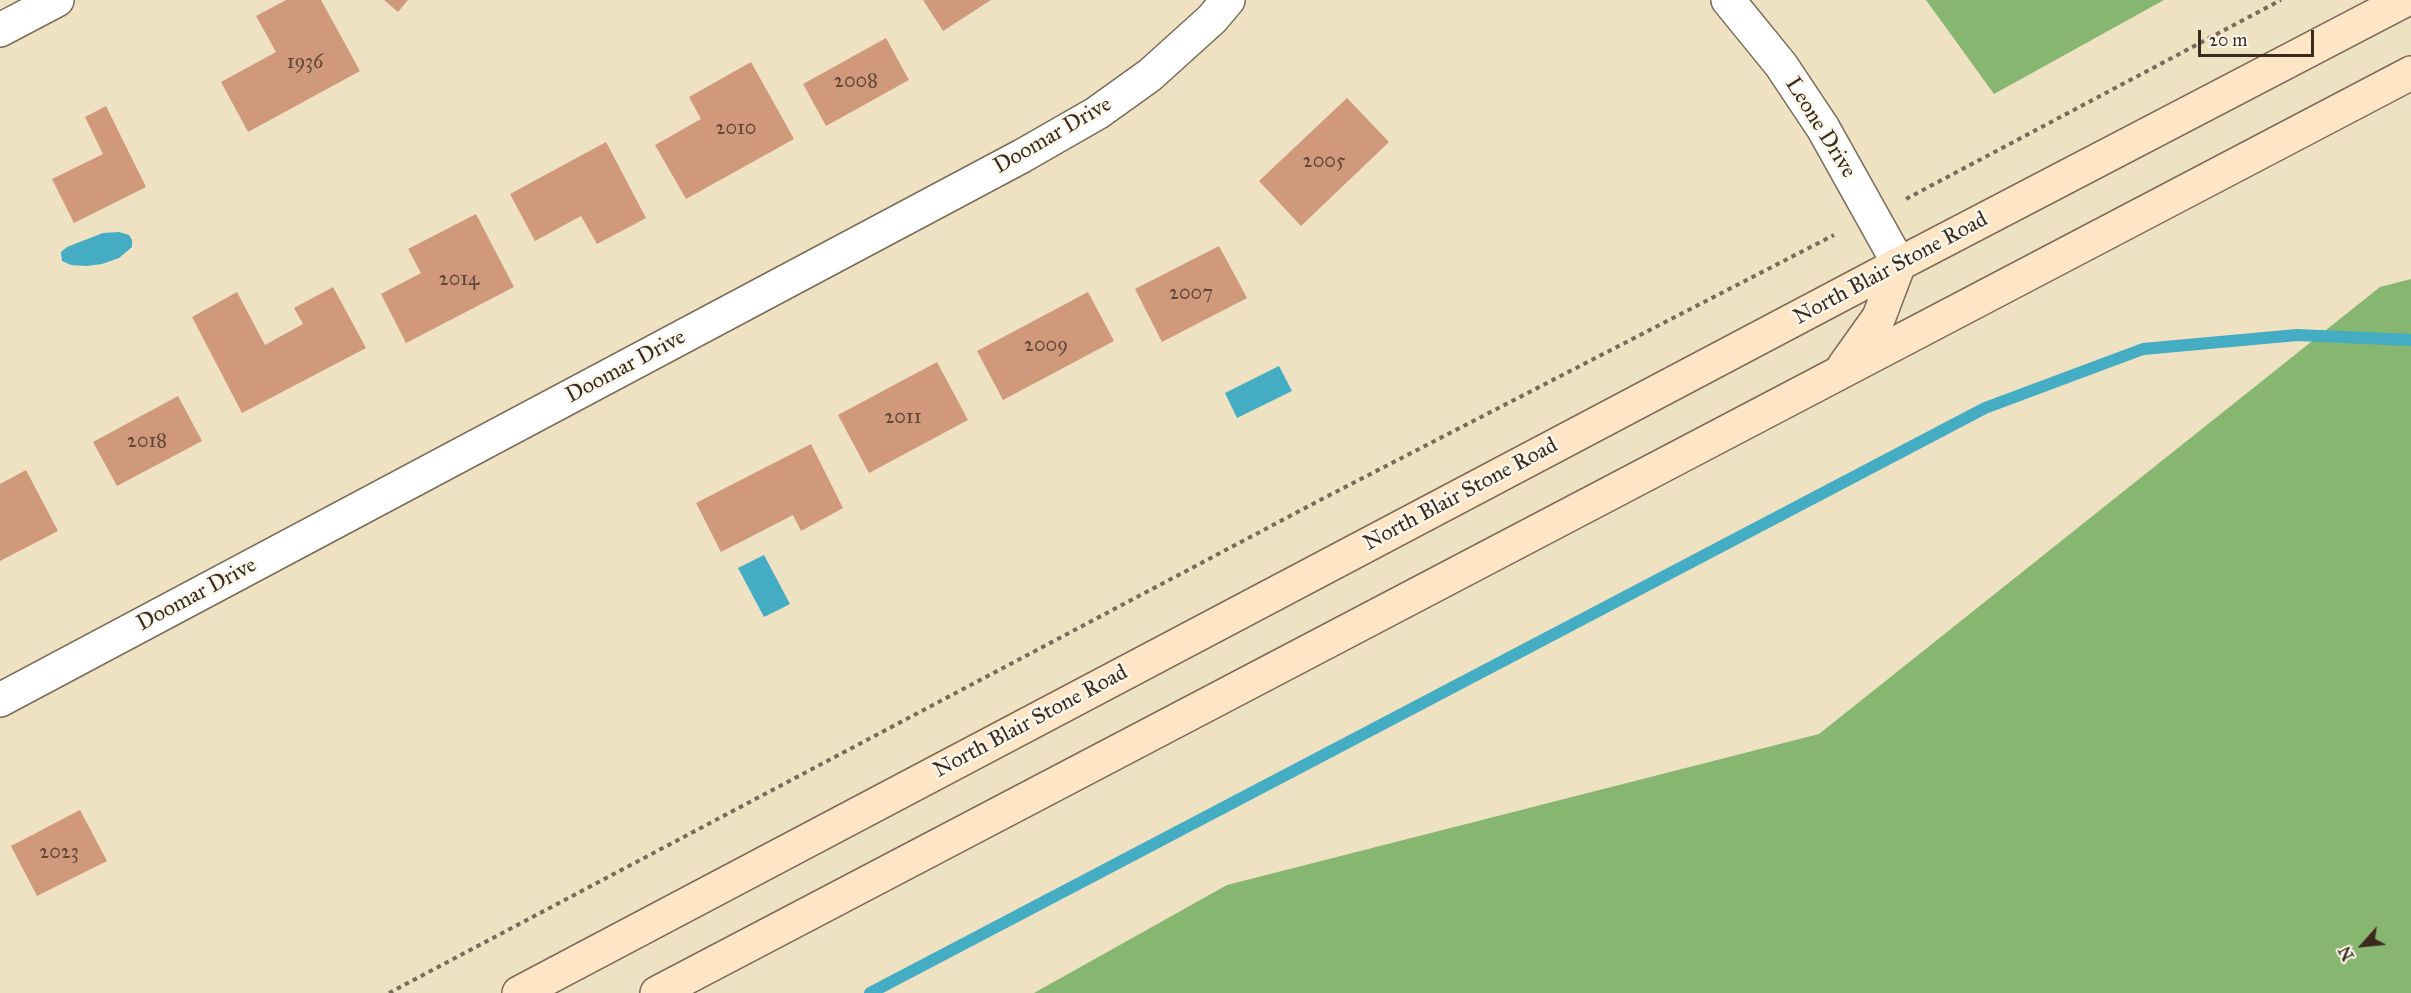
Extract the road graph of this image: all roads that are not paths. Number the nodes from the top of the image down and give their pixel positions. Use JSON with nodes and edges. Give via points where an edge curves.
{"nodes":[{"id":1,"x":57,"y":0,"type":"edge"},
{"id":2,"x":1228,"y":0,"type":"edge"},
{"id":3,"x":1728,"y":0,"type":"edge"},
{"id":4,"x":2405,"y":0,"type":"edge"},
{"id":5,"x":0,"y":30,"type":"edge"},
{"id":6,"x":2411,"y":73,"type":"edge"},
{"id":7,"x":1899,"y":264,"type":"junction"},
{"id":8,"x":1839,"y":372,"type":"junction"},
{"id":9,"x":0,"y":700,"type":"edge"},
{"id":10,"x":519,"y":993,"type":"edge"},
{"id":11,"x":657,"y":993,"type":"edge"}],
"edges":[{"from":1,"to":5,"type":"street"},
{"from":2,"to":9,"type":"street","name":"Doomar Drive","via":[[1150,75],[1097,113],[1022,156]]},
{"from":3,"to":7,"type":"street","name":"Leone Drive","via":[[1781,65],[1823,128]]},
{"from":4,"to":7,"type":"main road","name":"North Blair Stone Road"},
{"from":6,"to":8,"type":"main road"},
{"from":7,"to":8,"type":"main road","via":[[1879,317]]},
{"from":7,"to":10,"type":"main road","name":"North Blair Stone Road"},
{"from":8,"to":11,"type":"main road"}]}
